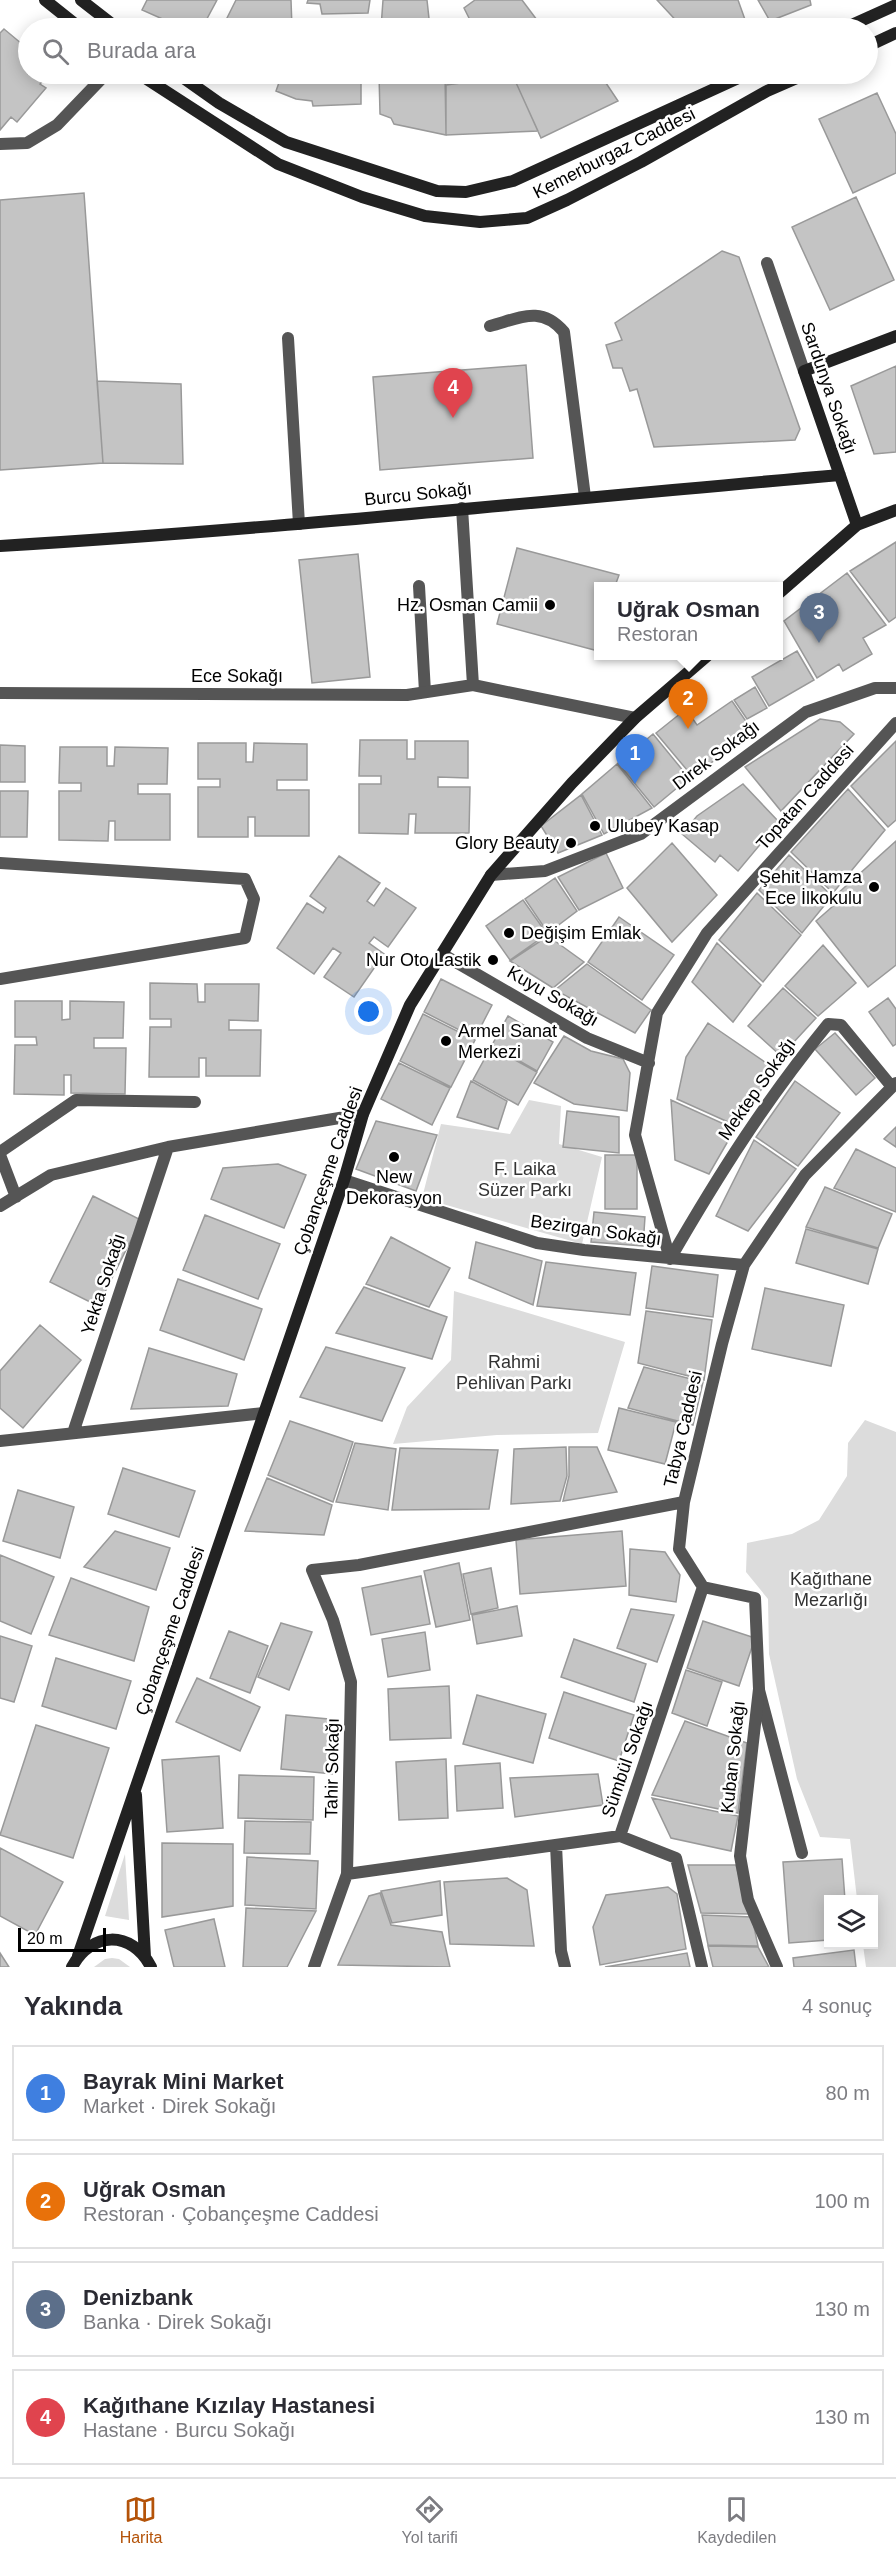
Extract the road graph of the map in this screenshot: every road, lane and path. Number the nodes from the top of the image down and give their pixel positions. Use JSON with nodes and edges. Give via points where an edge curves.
{"nodes":[{"id":1,"x":45,"y":0,"type":"edge"},
{"id":2,"x":81,"y":0,"type":"edge"},
{"id":3,"x":896,"y":5,"type":"edge"},
{"id":4,"x":68,"y":18,"type":"edge"},
{"id":5,"x":104,"y":18,"type":"edge"},
{"id":6,"x":867,"y":18,"type":"edge"},
{"id":7,"x":896,"y":33,"type":"edge"},
{"id":8,"x":878,"y":41,"type":"edge"},
{"id":9,"x":96,"y":84,"type":"edge"},
{"id":10,"x":154,"y":84,"type":"edge"},
{"id":11,"x":192,"y":84,"type":"edge"},
{"id":12,"x":725,"y":84,"type":"edge"},
{"id":13,"x":784,"y":84,"type":"edge"},
{"id":14,"x":0,"y":144,"type":"edge"},
{"id":15,"x":767,"y":263,"type":"dead end"},
{"id":16,"x":490,"y":326,"type":"dead end"},
{"id":17,"x":896,"y":336,"type":"edge"},
{"id":18,"x":288,"y":338,"type":"dead end"},
{"id":19,"x":804,"y":371,"type":"junction"},
{"id":20,"x":840,"y":475,"type":"junction"},
{"id":21,"x":585,"y":497,"type":"junction"},
{"id":22,"x":462,"y":508,"type":"junction"},
{"id":23,"x":896,"y":510,"type":"edge"},
{"id":24,"x":298,"y":524,"type":"junction"},
{"id":25,"x":857,"y":525,"type":"junction"},
{"id":26,"x":0,"y":546,"type":"edge"},
{"id":27,"x":419,"y":586,"type":"dead end"},
{"id":28,"x":783,"y":590,"type":"edge"},
{"id":29,"x":702,"y":660,"type":"edge"},
{"id":30,"x":473,"y":685,"type":"junction"},
{"id":31,"x":896,"y":688,"type":"edge"},
{"id":32,"x":425,"y":692,"type":"junction"},
{"id":33,"x":0,"y":693,"type":"edge"},
{"id":34,"x":635,"y":718,"type":"junction"},
{"id":35,"x":896,"y":723,"type":"edge"},
{"id":36,"x":0,"y":863,"type":"edge"},
{"id":37,"x":491,"y":875,"type":"junction"},
{"id":38,"x":442,"y":954,"type":"junction"},
{"id":39,"x":0,"y":980,"type":"edge"},
{"id":40,"x":649,"y":1063,"type":"junction"},
{"id":41,"x":894,"y":1085,"type":"edge"},
{"id":42,"x":195,"y":1102,"type":"dead end"},
{"id":43,"x":363,"y":1114,"type":"junction"},
{"id":44,"x":168,"y":1147,"type":"junction"},
{"id":45,"x":0,"y":1154,"type":"edge"},
{"id":46,"x":344,"y":1180,"type":"junction"},
{"id":47,"x":16,"y":1197,"type":"junction"},
{"id":48,"x":0,"y":1206,"type":"edge"},
{"id":49,"x":670,"y":1258,"type":"junction"},
{"id":50,"x":744,"y":1265,"type":"junction"},
{"id":51,"x":264,"y":1413,"type":"junction"},
{"id":52,"x":73,"y":1433,"type":"junction"},
{"id":53,"x":0,"y":1441,"type":"edge"},
{"id":54,"x":684,"y":1502,"type":"junction"},
{"id":55,"x":312,"y":1570,"type":"joint"},
{"id":56,"x":703,"y":1587,"type":"junction"},
{"id":57,"x":759,"y":1689,"type":"junction"},
{"id":58,"x":136,"y":1788,"type":"junction"},
{"id":59,"x":620,"y":1836,"type":"junction"},
{"id":60,"x":556,"y":1845,"type":"junction"},
{"id":61,"x":802,"y":1853,"type":"dead end"},
{"id":62,"x":347,"y":1874,"type":"junction"},
{"id":63,"x":75,"y":1961,"type":"edge"},
{"id":64,"x":148,"y":1962,"type":"edge"},
{"id":65,"x":314,"y":1967,"type":"edge"},
{"id":66,"x":565,"y":1967,"type":"edge"},
{"id":67,"x":702,"y":1967,"type":"edge"},
{"id":68,"x":777,"y":1967,"type":"edge"}],
"edges":[{"from":1,"to":4,"type":"main road"},
{"from":2,"to":5,"type":"main road"},
{"from":3,"to":6,"type":"main road"},
{"from":7,"to":8,"type":"main road"},
{"from":9,"to":14,"type":"street","via":[[57,125],[27,143]]},
{"from":10,"to":13,"type":"main road","name":"Kemerburgaz Caddesi","via":[[278,164],[362,197],[425,216],[480,222],[527,218],[567,200]]},
{"from":11,"to":12,"type":"main road","name":"Kemerburgaz Caddesi","via":[[286,142],[437,191],[465,192],[513,181]]},
{"from":15,"to":19,"type":"street","name":"Sardunya Sokağı"},
{"from":16,"to":21,"type":"street","via":[[538,314],[553,319],[564,332]]},
{"from":17,"to":19,"type":"main road"},
{"from":18,"to":24,"type":"street"},
{"from":19,"to":20,"type":"main road","name":"Sardunya Sokağı"},
{"from":20,"to":21,"type":"main road","name":"Burcu Sokağı"},
{"from":20,"to":25,"type":"main road","name":"Sardunya Sokağı"},
{"from":21,"to":22,"type":"main road","name":"Burcu Sokağı"},
{"from":22,"to":24,"type":"main road","name":"Burcu Sokağı"},
{"from":22,"to":30,"type":"street"},
{"from":23,"to":25,"type":"main road"},
{"from":24,"to":26,"type":"main road","name":"Burcu Sokağı"},
{"from":25,"to":28,"type":"main road"},
{"from":27,"to":32,"type":"street"},
{"from":29,"to":34,"type":"main road","name":"Çobançeşme Caddesi"},
{"from":30,"to":32,"type":"street","name":"Ece Sokağı"},
{"from":30,"to":34,"type":"street","name":"Ece Sokağı"},
{"from":31,"to":37,"type":"street","name":"Direk Sokağı","via":[[875,688],[806,712],[641,834],[545,871]]},
{"from":32,"to":33,"type":"street","name":"Ece Sokağı"},
{"from":34,"to":37,"type":"main road","name":"Çobançeşme Caddesi"},
{"from":35,"to":40,"type":"street","name":"Topatan Caddesi","via":[[707,933],[657,1013]]},
{"from":36,"to":39,"type":"street","via":[[245,879],[254,899],[245,938]]},
{"from":37,"to":38,"type":"main road","name":"Çobançeşme Caddesi"},
{"from":38,"to":40,"type":"street","name":"Kuyu Sokağı","via":[[587,1038]]},
{"from":38,"to":43,"type":"main road","name":"Çobançeşme Caddesi","via":[[410,1005]]},
{"from":40,"to":49,"type":"street","name":"Topatan Caddesi","via":[[635,1135]]},
{"from":41,"to":49,"type":"street","name":"Mektep Sokağı","via":[[841,1025],[828,1024],[780,1082]]},
{"from":41,"to":50,"type":"street","name":"Tabya Caddesi","via":[[805,1175]]},
{"from":42,"to":45,"type":"street","via":[[76,1100]]},
{"from":43,"to":44,"type":"street"},
{"from":43,"to":46,"type":"main road","name":"Çobançeşme Caddesi"},
{"from":44,"to":47,"type":"street","via":[[51,1175]]},
{"from":44,"to":52,"type":"street","name":"Yekta Sokağı"},
{"from":45,"to":47,"type":"street"},
{"from":46,"to":49,"type":"street","name":"Bezirgan Sokağı","via":[[537,1243]]},
{"from":46,"to":51,"type":"main road","name":"Çobançeşme Caddesi"},
{"from":47,"to":48,"type":"street"},
{"from":49,"to":50,"type":"street","name":"Bezirgan Sokağı"},
{"from":50,"to":54,"type":"street","name":"Tabya Caddesi"},
{"from":51,"to":52,"type":"street"},
{"from":51,"to":58,"type":"main road","name":"Çobançeşme Caddesi"},
{"from":52,"to":53,"type":"street"},
{"from":54,"to":55,"type":"street","name":"Tabya Caddesi","via":[[359,1565]]},
{"from":54,"to":56,"type":"street","via":[[679,1549]]},
{"from":55,"to":62,"type":"street","name":"Tahir Sokağı","via":[[333,1620],[351,1682]]},
{"from":56,"to":57,"type":"street","name":"Kuban Sokağı","via":[[756,1598]]},
{"from":56,"to":59,"type":"street","name":"Sümbül Sokağı"},
{"from":57,"to":61,"type":"street"},
{"from":57,"to":68,"type":"street","name":"Kuban Sokağı","via":[[740,1856],[748,1900]]},
{"from":58,"to":63,"type":"main road","name":"Çobançeşme Caddesi"},
{"from":58,"to":64,"type":"main road","name":"Çobançeşme Caddesi"},
{"from":59,"to":60,"type":"street","name":"Sümbül Sokağı"},
{"from":59,"to":67,"type":"street","via":[[676,1858]]},
{"from":60,"to":62,"type":"street","name":"Sümbül Sokağı"},
{"from":60,"to":66,"type":"street"},
{"from":62,"to":65,"type":"street","name":"Tahir Sokağı"},
{"from":63,"to":64,"type":"main road","via":[[99,1941],[112,1939],[125,1942]]}]}
